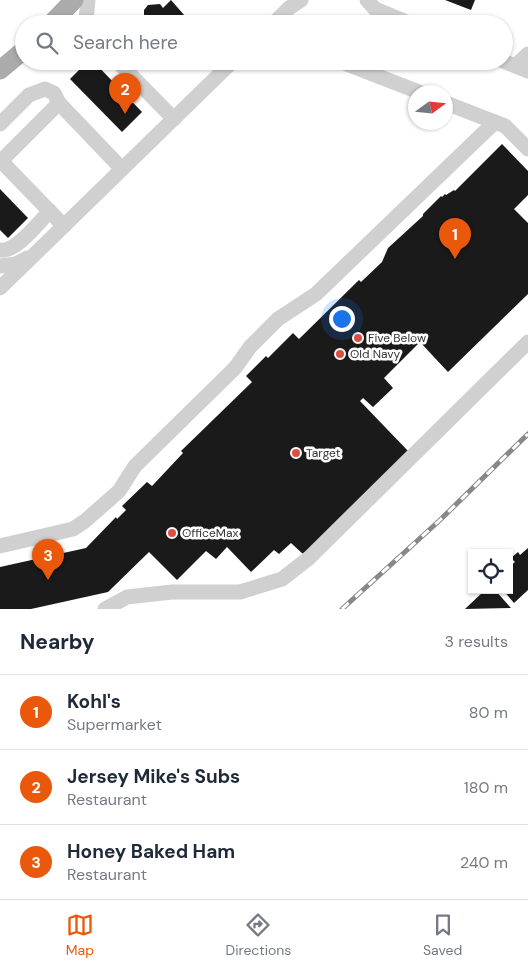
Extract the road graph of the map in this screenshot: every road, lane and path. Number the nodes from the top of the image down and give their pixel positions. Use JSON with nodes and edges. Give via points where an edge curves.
{"nodes":[{"id":1,"x":74,"y":0,"type":"edge"},
{"id":2,"x":88,"y":0,"type":"edge"},
{"id":3,"x":301,"y":0,"type":"edge"},
{"id":4,"x":367,"y":0,"type":"edge"},
{"id":5,"x":60,"y":15,"type":"edge"},
{"id":6,"x":86,"y":15,"type":"edge"},
{"id":7,"x":282,"y":15,"type":"edge"},
{"id":8,"x":389,"y":15,"type":"edge"},
{"id":9,"x":528,"y":54,"type":"edge"},
{"id":10,"x":15,"y":58,"type":"edge"},
{"id":11,"x":515,"y":66,"type":"edge"},
{"id":12,"x":0,"y":70,"type":"edge"},
{"id":13,"x":126,"y":70,"type":"edge"},
{"id":14,"x":224,"y":70,"type":"edge"},
{"id":15,"x":363,"y":70,"type":"edge"},
{"id":16,"x":408,"y":87,"type":"edge"},
{"id":17,"x":56,"y":98,"type":"junction"},
{"id":18,"x":453,"y":106,"type":"edge"},
{"id":19,"x":174,"y":119,"type":"junction"},
{"id":20,"x":495,"y":122,"type":"junction"},
{"id":21,"x":0,"y":124,"type":"edge"},
{"id":22,"x":0,"y":131,"type":"edge"},
{"id":23,"x":528,"y":149,"type":"edge"},
{"id":24,"x":122,"y":169,"type":"junction"},
{"id":25,"x":50,"y":211,"type":"junction"},
{"id":26,"x":64,"y":226,"type":"junction"},
{"id":27,"x":0,"y":250,"type":"edge"},
{"id":28,"x":39,"y":250,"type":"junction"},
{"id":29,"x":0,"y":266,"type":"edge"},
{"id":30,"x":0,"y":288,"type":"edge"},
{"id":31,"x":528,"y":342,"type":"edge"},
{"id":32,"x":0,"y":546,"type":"edge"},
{"id":33,"x":105,"y":609,"type":"edge"}],
"edges":[{"from":1,"to":5,"type":"main road"},
{"from":2,"to":6,"type":"lane"},
{"from":3,"to":7,"type":"lane"},
{"from":4,"to":8,"type":"lane","via":[[375,9]]},
{"from":9,"to":11,"type":"lane"},
{"from":10,"to":12,"type":"main road"},
{"from":13,"to":19,"type":"lane"},
{"from":14,"to":19,"type":"lane"},
{"from":15,"to":16,"type":"lane"},
{"from":17,"to":21,"type":"lane","via":[[45,89],[29,95]]},
{"from":17,"to":22,"type":"lane","via":[[35,96]]},
{"from":17,"to":24,"type":"lane"},
{"from":17,"to":25,"type":"lane","via":[[1,161]]},
{"from":18,"to":20,"type":"lane"},
{"from":19,"to":24,"type":"lane"},
{"from":20,"to":23,"type":"lane","via":[[505,126]]},
{"from":20,"to":32,"type":"lane","via":[[316,294],[278,319],[234,368],[135,466],[120,491],[86,521],[73,529]]},
{"from":24,"to":26,"type":"lane"},
{"from":25,"to":26,"type":"lane"},
{"from":25,"to":27,"type":"lane","via":[[14,247]]},
{"from":26,"to":28,"type":"lane"},
{"from":28,"to":29,"type":"lane","via":[[16,264]]},
{"from":28,"to":30,"type":"lane"},
{"from":31,"to":33,"type":"lane","via":[[309,558],[282,579],[240,592],[172,592],[127,597]]}]}
